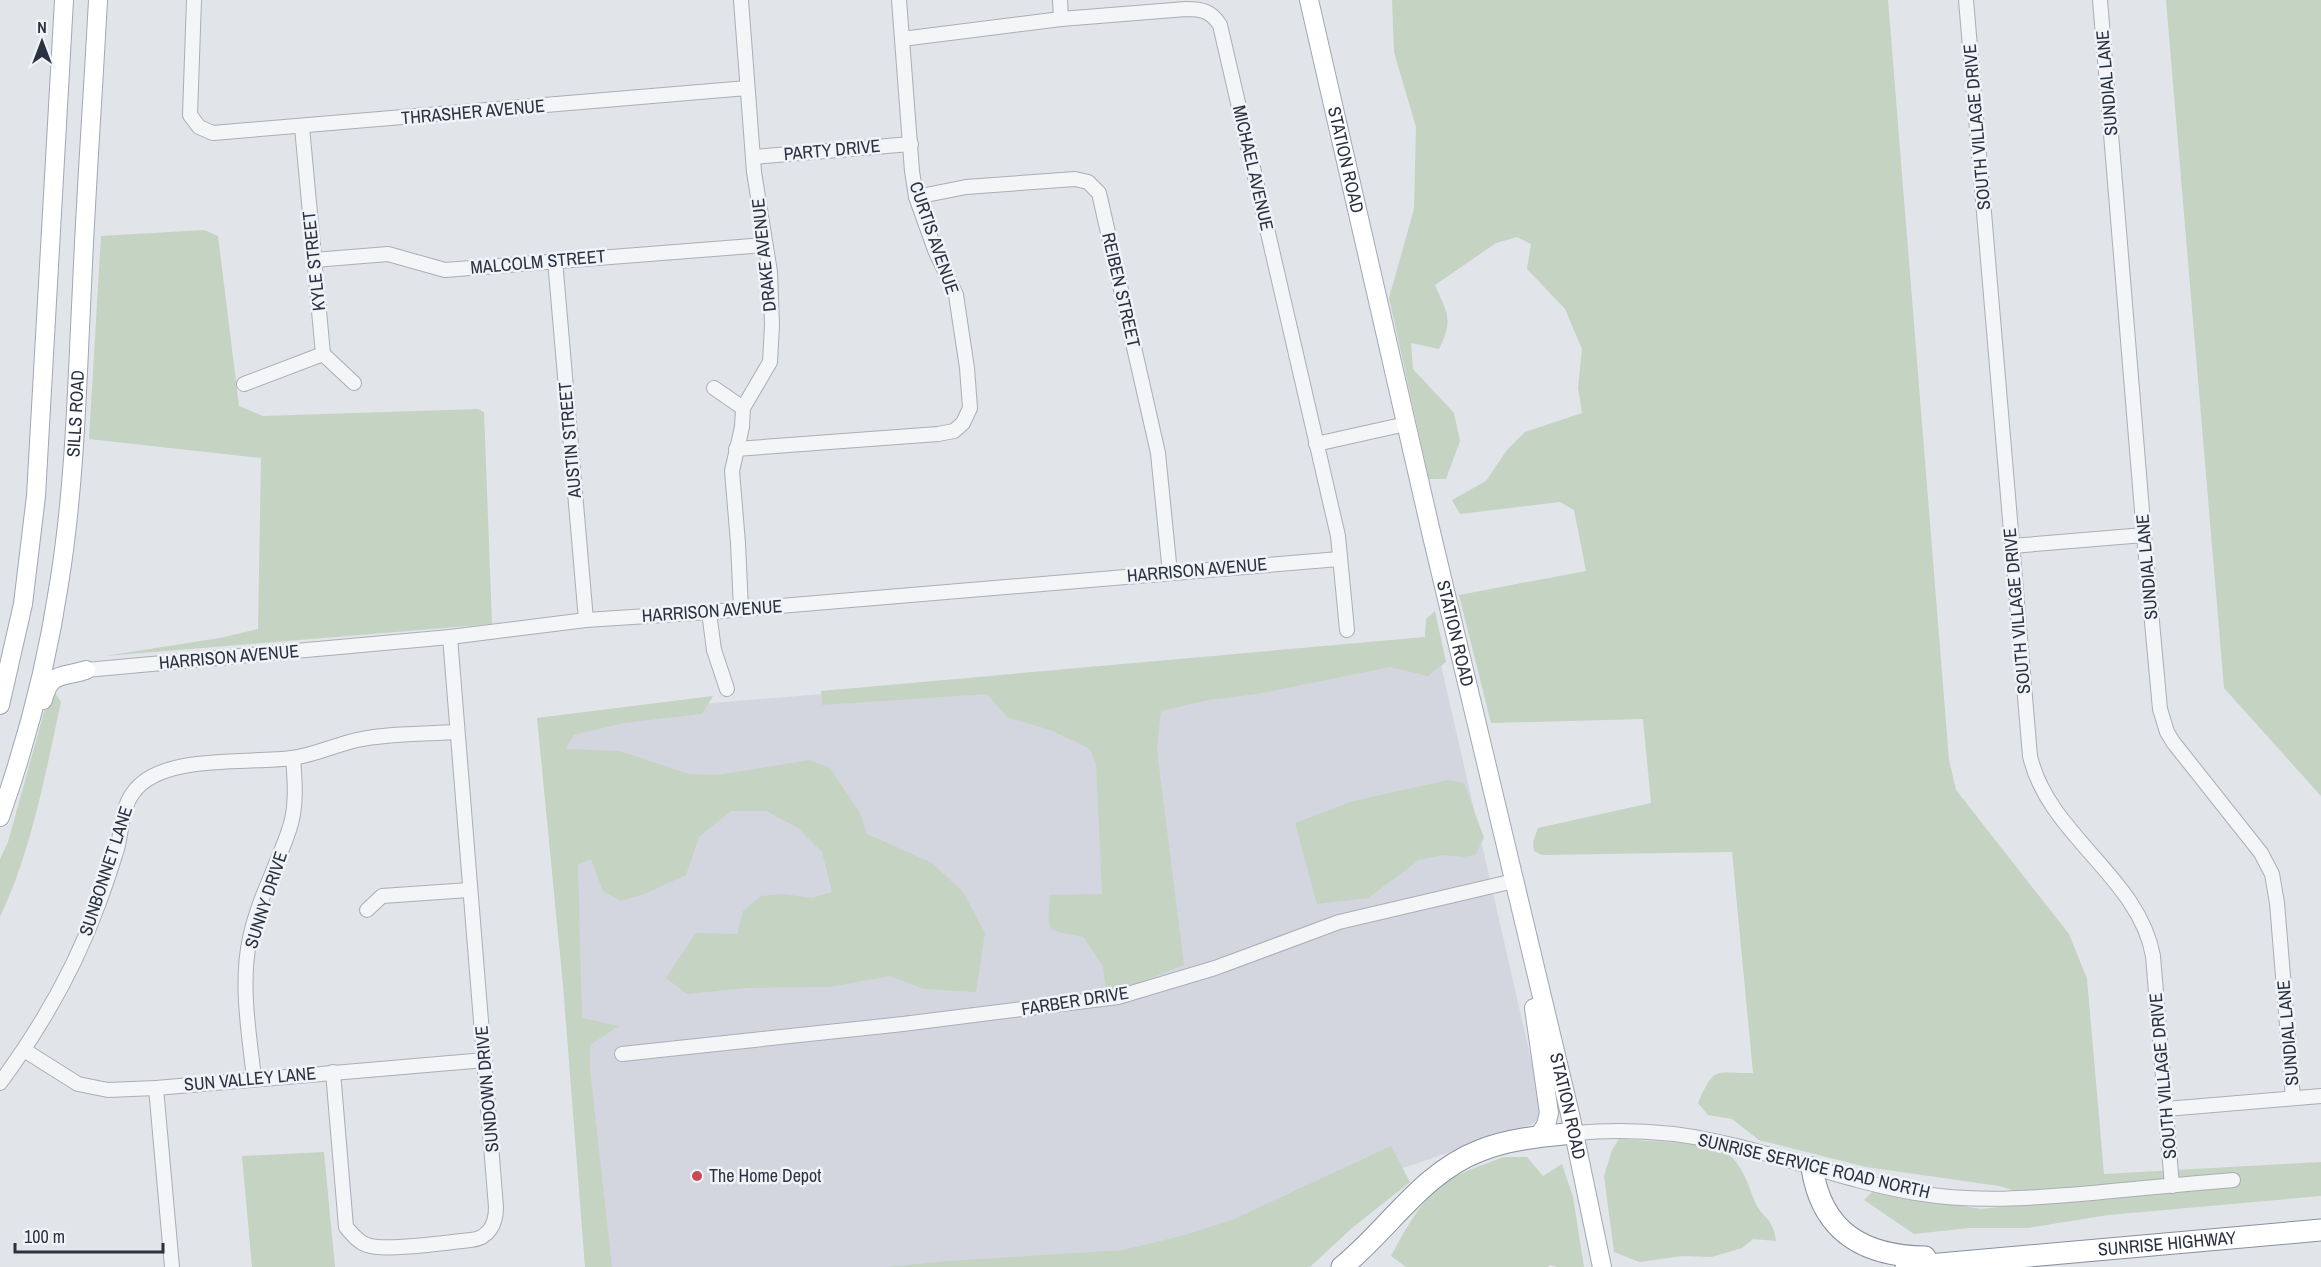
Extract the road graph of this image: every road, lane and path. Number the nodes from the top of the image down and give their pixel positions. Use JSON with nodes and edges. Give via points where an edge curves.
{"nodes":[{"id":1,"x":64,"y":0,"type":"edge"},
{"id":2,"x":85,"y":0,"type":"edge"},
{"id":3,"x":98,"y":0,"type":"edge"},
{"id":4,"x":194,"y":0,"type":"edge"},
{"id":5,"x":741,"y":0,"type":"edge"},
{"id":6,"x":899,"y":0,"type":"edge"},
{"id":7,"x":1060,"y":0,"type":"edge"},
{"id":8,"x":1309,"y":0,"type":"edge"},
{"id":9,"x":1965,"y":0,"type":"edge"},
{"id":10,"x":2100,"y":0,"type":"edge"},
{"id":11,"x":1061,"y":19,"type":"junction"},
{"id":12,"x":902,"y":39,"type":"junction"},
{"id":13,"x":747,"y":88,"type":"junction"},
{"id":14,"x":92,"y":92,"type":"junction"},
{"id":15,"x":302,"y":127,"type":"junction"},
{"id":16,"x":911,"y":144,"type":"junction"},
{"id":17,"x":754,"y":157,"type":"junction"},
{"id":18,"x":916,"y":197,"type":"junction"},
{"id":19,"x":765,"y":244,"type":"junction"},
{"id":20,"x":314,"y":260,"type":"junction"},
{"id":21,"x":555,"y":260,"type":"junction"},
{"id":22,"x":323,"y":354,"type":"junction"},
{"id":23,"x":354,"y":382,"type":"dead end"},
{"id":24,"x":244,"y":384,"type":"dead end"},
{"id":25,"x":714,"y":388,"type":"dead end"},
{"id":26,"x":743,"y":408,"type":"junction"},
{"id":27,"x":1406,"y":424,"type":"junction"},
{"id":28,"x":1316,"y":444,"type":"junction"},
{"id":29,"x":736,"y":449,"type":"junction"},
{"id":30,"x":2144,"y":535,"type":"junction"},
{"id":31,"x":2012,"y":546,"type":"junction"},
{"id":32,"x":1339,"y":559,"type":"junction"},
{"id":33,"x":1170,"y":573,"type":"junction"},
{"id":34,"x":60,"y":583,"type":"junction"},
{"id":35,"x":23,"y":604,"type":"junction"},
{"id":36,"x":741,"y":609,"type":"junction"},
{"id":37,"x":709,"y":612,"type":"junction"},
{"id":38,"x":586,"y":620,"type":"junction"},
{"id":39,"x":1347,"y":630,"type":"dead end"},
{"id":40,"x":450,"y":637,"type":"junction"},
{"id":41,"x":0,"y":668,"type":"edge"},
{"id":42,"x":86,"y":670,"type":"junction"},
{"id":43,"x":727,"y":689,"type":"dead end"},
{"id":44,"x":0,"y":705,"type":"edge"},
{"id":45,"x":457,"y":732,"type":"junction"},
{"id":46,"x":293,"y":758,"type":"junction"},
{"id":47,"x":3,"y":808,"type":"edge"},
{"id":48,"x":1514,"y":881,"type":"junction"},
{"id":49,"x":469,"y":890,"type":"junction"},
{"id":50,"x":367,"y":910,"type":"dead end"},
{"id":51,"x":1539,"y":986,"type":"junction"},
{"id":52,"x":24,"y":1050,"type":"junction"},
{"id":53,"x":622,"y":1054,"type":"dead end"},
{"id":54,"x":485,"y":1060,"type":"junction"},
{"id":55,"x":333,"y":1072,"type":"junction"},
{"id":56,"x":254,"y":1078,"type":"junction"},
{"id":57,"x":0,"y":1083,"type":"edge"},
{"id":58,"x":156,"y":1088,"type":"junction"},
{"id":59,"x":2321,"y":1096,"type":"edge"},
{"id":60,"x":2294,"y":1098,"type":"junction"},
{"id":61,"x":2166,"y":1109,"type":"junction"},
{"id":62,"x":1574,"y":1133,"type":"junction"},
{"id":63,"x":1537,"y":1138,"type":"junction"},
{"id":64,"x":1812,"y":1168,"type":"junction"},
{"id":65,"x":2233,"y":1180,"type":"dead end"},
{"id":66,"x":2172,"y":1186,"type":"junction"},
{"id":67,"x":2321,"y":1230,"type":"edge"},
{"id":68,"x":2061,"y":1254,"type":"junction"},
{"id":69,"x":1600,"y":1260,"type":"edge"},
{"id":70,"x":172,"y":1267,"type":"edge"},
{"id":71,"x":1342,"y":1267,"type":"edge"},
{"id":72,"x":1906,"y":1267,"type":"edge"}],
"edges":[{"from":1,"to":35,"type":"main road","name":"SILLS ROAD","via":[[40,445]]},
{"from":2,"to":14,"type":"main road"},
{"from":3,"to":14,"type":"main road","name":"SILLS ROAD"},
{"from":4,"to":15,"type":"street","name":"THRASHER AVENUE","via":[[189,100],[190,115],[199,127],[213,133]]},
{"from":5,"to":13,"type":"street","name":"DRAKE AVENUE"},
{"from":6,"to":12,"type":"street","name":"CURTIS AVENUE"},
{"from":7,"to":11,"type":"street"},
{"from":8,"to":27,"type":"main road","name":"STATION ROAD"},
{"from":9,"to":31,"type":"street","name":"SOUTH VILLAGE DRIVE"},
{"from":10,"to":30,"type":"street","name":"SUNDIAL LANE"},
{"from":11,"to":12,"type":"street","name":"MICHAEL AVENUE"},
{"from":11,"to":28,"type":"street","name":"MICHAEL AVENUE","via":[[1202,9],[1220,25]]},
{"from":12,"to":16,"type":"street","name":"CURTIS AVENUE"},
{"from":13,"to":15,"type":"street","name":"THRASHER AVENUE"},
{"from":13,"to":17,"type":"street","name":"DRAKE AVENUE"},
{"from":14,"to":34,"type":"main road","name":"SILLS ROAD","via":[[73,465]]},
{"from":15,"to":20,"type":"street","name":"KYLE STREET"},
{"from":16,"to":17,"type":"street","name":"PARTY DRIVE"},
{"from":16,"to":18,"type":"street","name":"CURTIS AVENUE"},
{"from":17,"to":19,"type":"street","name":"DRAKE AVENUE"},
{"from":18,"to":29,"type":"street","name":"CURTIS AVENUE","via":[[956,295],[970,408],[963,423],[954,431],[926,436]]},
{"from":18,"to":33,"type":"street","name":"REIBEN STREET","via":[[966,187],[1075,179],[1088,182],[1099,193],[1158,453]]},
{"from":19,"to":21,"type":"street","name":"MALCOLM STREET"},
{"from":19,"to":26,"type":"street","name":"DRAKE AVENUE","via":[[770,272],[770,362]]},
{"from":20,"to":21,"type":"street","name":"MALCOLM STREET","via":[[388,254],[444,270]]},
{"from":20,"to":22,"type":"street","name":"KYLE STREET"},
{"from":21,"to":38,"type":"street","name":"AUSTIN STREET"},
{"from":22,"to":23,"type":"street"},
{"from":22,"to":24,"type":"street"},
{"from":25,"to":26,"type":"street"},
{"from":26,"to":29,"type":"street","name":"DRAKE AVENUE"},
{"from":27,"to":28,"type":"street"},
{"from":27,"to":48,"type":"main road","name":"STATION ROAD"},
{"from":28,"to":32,"type":"street","name":"MICHAEL AVENUE","via":[[1338,536]]},
{"from":29,"to":36,"type":"street","name":"DRAKE AVENUE","via":[[732,471]]},
{"from":30,"to":31,"type":"street"},
{"from":30,"to":60,"type":"street","name":"SUNDIAL LANE","via":[[2158,697],[2167,732],[2255,844],[2274,884]]},
{"from":31,"to":61,"type":"street","name":"SOUTH VILLAGE DRIVE","via":[[2033,771],[2045,797],[2130,903],[2147,933],[2153,956]]},
{"from":32,"to":33,"type":"street","name":"HARRISON AVENUE"},
{"from":32,"to":39,"type":"street","name":"MICHAEL AVENUE"},
{"from":33,"to":36,"type":"street","name":"HARRISON AVENUE"},
{"from":34,"to":42,"type":"main road","via":[[56,656],[62,664]]},
{"from":34,"to":47,"type":"main road","name":"SILLS ROAD","via":[[38,692]]},
{"from":35,"to":41,"type":"main road"},
{"from":35,"to":44,"type":"main road","name":"SILLS ROAD"},
{"from":36,"to":37,"type":"street","name":"HARRISON AVENUE"},
{"from":37,"to":38,"type":"street","name":"HARRISON AVENUE"},
{"from":37,"to":43,"type":"street","via":[[714,650]]},
{"from":38,"to":40,"type":"street","name":"HARRISON AVENUE"},
{"from":40,"to":42,"type":"street","name":"HARRISON AVENUE"},
{"from":40,"to":45,"type":"street","name":"SUNDOWN DRIVE"},
{"from":42,"to":47,"type":"main road","via":[[49,682],[25,766]]},
{"from":45,"to":46,"type":"street","name":"SUNBONNET LANE","via":[[372,738]]},
{"from":45,"to":49,"type":"street","name":"SUNDOWN DRIVE"},
{"from":46,"to":52,"type":"street","name":"SUNBONNET LANE","via":[[187,765],[146,779],[132,793],[88,934]]},
{"from":46,"to":56,"type":"street","name":"SUNNY DRIVE","via":[[295,786],[290,829],[261,901],[247,959],[246,1005]]},
{"from":48,"to":51,"type":"main road","name":"STATION ROAD"},
{"from":48,"to":53,"type":"street","name":"FARBER DRIVE","via":[[1339,922],[1215,968],[1118,997]]},
{"from":49,"to":50,"type":"street","via":[[381,896]]},
{"from":49,"to":54,"type":"street","name":"SUNDOWN DRIVE"},
{"from":51,"to":62,"type":"main road","name":"STATION ROAD"},
{"from":51,"to":63,"type":"main road","via":[[1533,1009],[1549,1113]]},
{"from":52,"to":57,"type":"street","name":"SUNBONNET LANE"},
{"from":52,"to":58,"type":"street","name":"SUN VALLEY LANE","via":[[78,1084],[108,1090]]},
{"from":54,"to":55,"type":"street","name":"SUN VALLEY LANE"},
{"from":54,"to":55,"type":"street","name":"SUNDOWN DRIVE","via":[[495,1221],[489,1232],[478,1239],[393,1246],[365,1245],[346,1227]]},
{"from":55,"to":56,"type":"street","name":"SUN VALLEY LANE"},
{"from":56,"to":58,"type":"street","name":"SUN VALLEY LANE"},
{"from":58,"to":70,"type":"street"},
{"from":59,"to":60,"type":"street"},
{"from":60,"to":61,"type":"street"},
{"from":61,"to":66,"type":"street","name":"SOUTH VILLAGE DRIVE"},
{"from":62,"to":63,"type":"highway"},
{"from":62,"to":64,"type":"street","name":"SUNRISE SERVICE ROAD NORTH","via":[[1642,1132],[1697,1138]]},
{"from":62,"to":69,"type":"main road","name":"STATION ROAD"},
{"from":63,"to":71,"type":"highway","via":[[1478,1151],[1449,1168]]},
{"from":64,"to":66,"type":"street","name":"SUNRISE SERVICE ROAD NORTH","via":[[1916,1193],[1974,1199],[2023,1199]]},
{"from":64,"to":68,"type":"highway","via":[[1820,1202],[1829,1217],[1845,1234],[1867,1247],[1923,1257]]},
{"from":65,"to":66,"type":"street","name":"SUNRISE SERVICE ROAD NORTH"},
{"from":67,"to":68,"type":"highway","name":"SUNRISE HIGHWAY"},
{"from":68,"to":72,"type":"highway","name":"SUNRISE HIGHWAY"}]}
